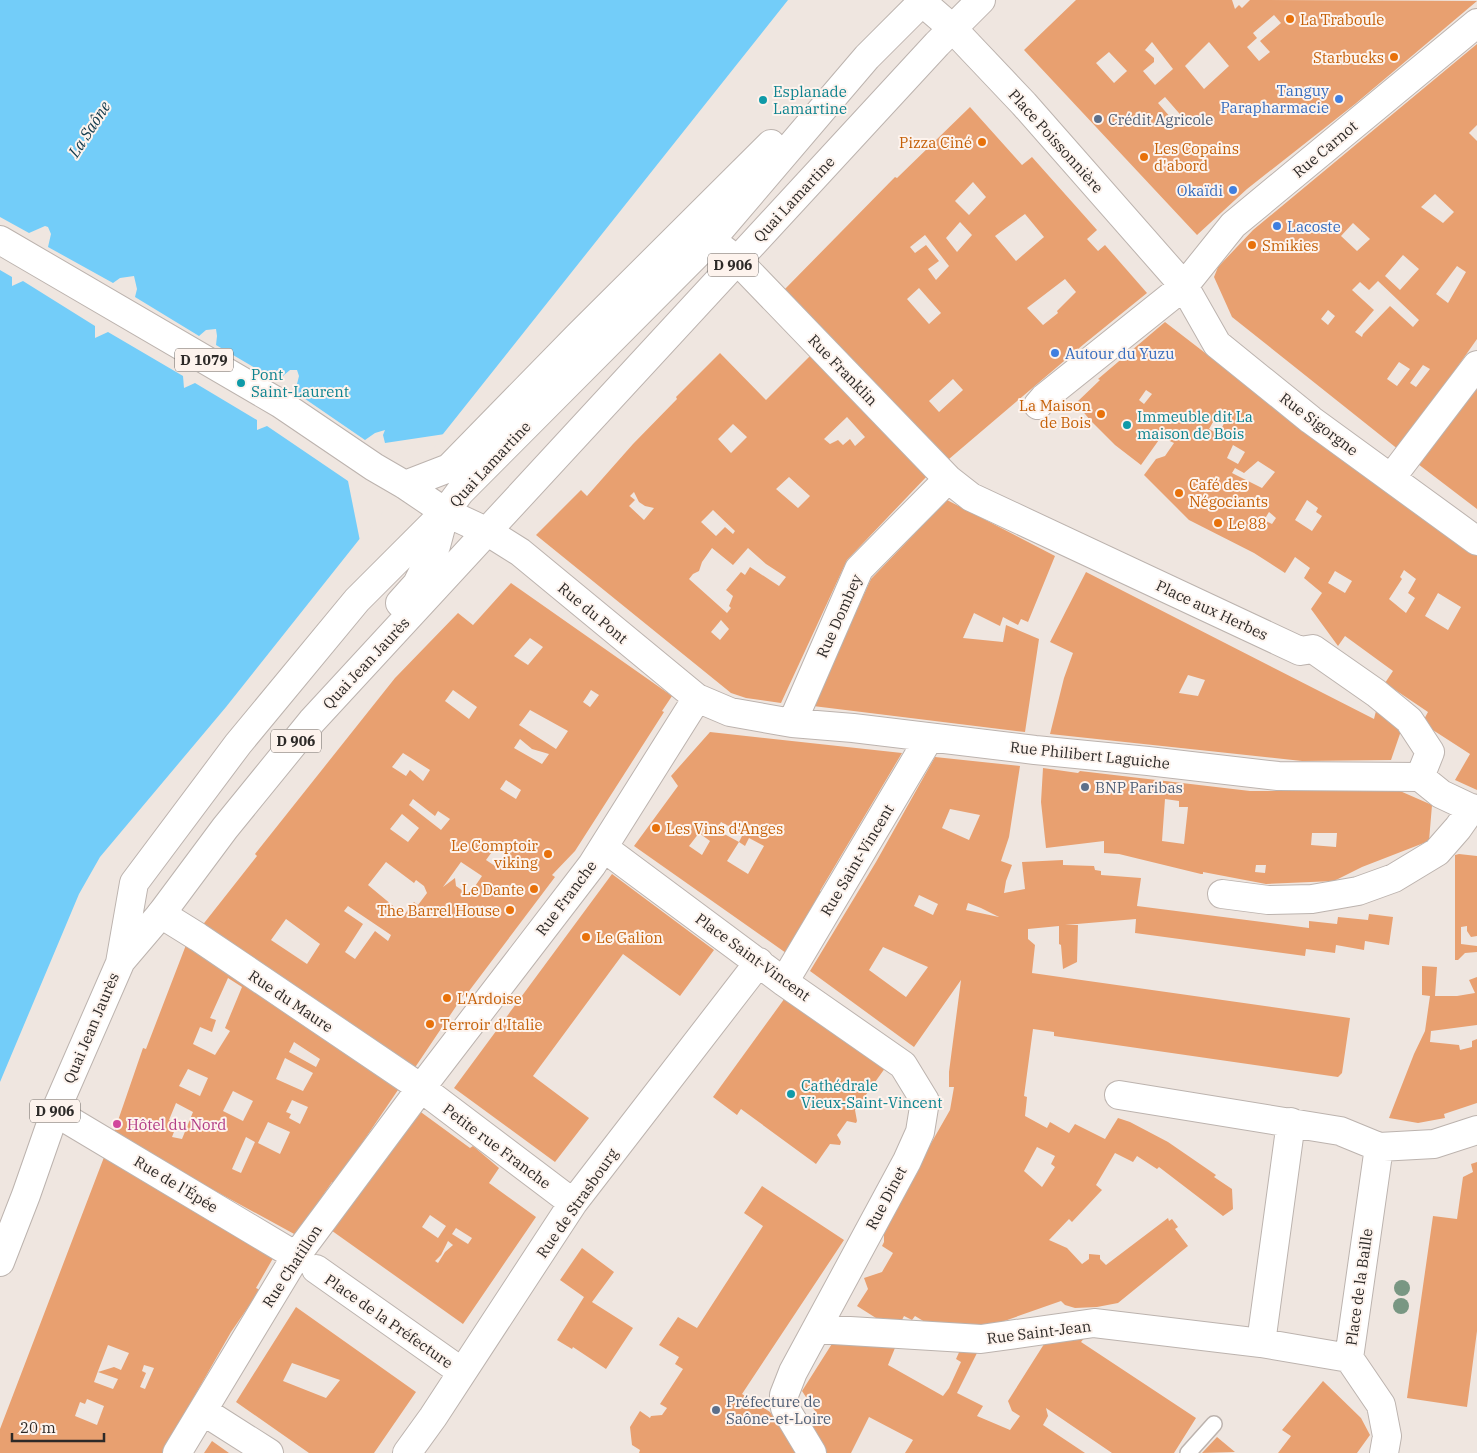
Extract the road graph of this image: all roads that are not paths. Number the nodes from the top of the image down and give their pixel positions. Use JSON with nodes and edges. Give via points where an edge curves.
{"nodes":[{"id":1,"x":981,"y":0,"type":"edge"},
{"id":2,"x":923,"y":1,"type":"edge"},
{"id":3,"x":1477,"y":23,"type":"edge"},
{"id":4,"x":952,"y":28,"type":"junction"},
{"id":5,"x":867,"y":57,"type":"junction"},
{"id":6,"x":0,"y":240,"type":"edge"},
{"id":7,"x":711,"y":240,"type":"junction"},
{"id":8,"x":737,"y":260,"type":"junction"},
{"id":9,"x":1182,"y":283,"type":"junction"},
{"id":10,"x":1477,"y":365,"type":"edge"},
{"id":11,"x":1038,"y":405,"type":"dead end"},
{"id":12,"x":1391,"y":478,"type":"junction"},
{"id":13,"x":948,"y":479,"type":"junction"},
{"id":14,"x":405,"y":484,"type":"junction"},
{"id":15,"x":445,"y":512,"type":"junction"},
{"id":16,"x":488,"y":532,"type":"junction"},
{"id":17,"x":1477,"y":540,"type":"edge"},
{"id":18,"x":697,"y":698,"type":"junction"},
{"id":19,"x":792,"y":723,"type":"junction"},
{"id":20,"x":929,"y":738,"type":"junction"},
{"id":21,"x":1420,"y":777,"type":"junction"},
{"id":22,"x":1474,"y":810,"type":"edge"},
{"id":23,"x":604,"y":848,"type":"junction"},
{"id":24,"x":1222,"y":894,"type":"dead end"},
{"id":25,"x":161,"y":914,"type":"junction"},
{"id":26,"x":120,"y":962,"type":"junction"},
{"id":27,"x":758,"y":962,"type":"junction"},
{"id":28,"x":784,"y":982,"type":"junction"},
{"id":29,"x":903,"y":1065,"type":"joint"},
{"id":30,"x":421,"y":1088,"type":"junction"},
{"id":31,"x":1119,"y":1095,"type":"dead end"},
{"id":32,"x":55,"y":1112,"type":"junction"},
{"id":33,"x":1291,"y":1122,"type":"junction"},
{"id":34,"x":1477,"y":1130,"type":"edge"},
{"id":35,"x":1379,"y":1147,"type":"junction"},
{"id":36,"x":574,"y":1203,"type":"junction"},
{"id":37,"x":0,"y":1262,"type":"edge"},
{"id":38,"x":306,"y":1263,"type":"junction"},
{"id":39,"x":817,"y":1329,"type":"junction"},
{"id":40,"x":1261,"y":1343,"type":"junction"},
{"id":41,"x":1349,"y":1358,"type":"junction"},
{"id":42,"x":462,"y":1372,"type":"junction"},
{"id":43,"x":203,"y":1411,"type":"junction"},
{"id":44,"x":1214,"y":1424,"type":"dead end"},
{"id":45,"x":177,"y":1453,"type":"edge"},
{"id":46,"x":269,"y":1453,"type":"edge"},
{"id":47,"x":407,"y":1453,"type":"edge"},
{"id":48,"x":812,"y":1453,"type":"edge"},
{"id":49,"x":1188,"y":1453,"type":"edge"},
{"id":50,"x":1384,"y":1453,"type":"edge"}],
"edges":[{"from":1,"to":4,"type":"street","name":"Quai Lamartine","number":"D 906"},
{"from":2,"to":4,"type":"street","name":"Place Poissonnière"},
{"from":2,"to":5,"type":"street","name":"Quai Lamartine","number":"D 906"},
{"from":3,"to":9,"type":"street","name":"Rue Carnot","via":[[1233,226]]},
{"from":4,"to":8,"type":"street","name":"Quai Lamartine","number":"D 906"},
{"from":4,"to":9,"type":"street","name":"Place Poissonnière","via":[[1024,104]]},
{"from":5,"to":7,"type":"street","name":"Quai Lamartine","number":"D 906"},
{"from":5,"to":14,"type":"street","number":"D 906","via":[[768,147],[449,468]]},
{"from":6,"to":14,"type":"street","number":"D 1079","via":[[281,404],[374,467]]},
{"from":7,"to":8,"type":"street","name":"Rue Franklin"},
{"from":7,"to":15,"type":"street","name":"Quai Lamartine","number":"D 906","via":[[460,492]]},
{"from":8,"to":13,"type":"street","name":"Rue Franklin"},
{"from":8,"to":16,"type":"street","name":"Quai Lamartine","number":"D 906"},
{"from":9,"to":11,"type":"street"},
{"from":9,"to":12,"type":"street","name":"Rue Sigorgne","via":[[1217,344],[1311,420]]},
{"from":10,"to":12,"type":"street"},
{"from":12,"to":17,"type":"street","name":"Rue Sigorgne"},
{"from":13,"to":19,"type":"street","name":"Rue Dombey","via":[[859,569]]},
{"from":13,"to":21,"type":"street","name":"Place aux Herbes","via":[[971,497],[1291,647],[1300,651],[1314,648],[1408,720],[1430,752]]},
{"from":14,"to":15,"type":"street","number":"D 1079"},
{"from":15,"to":16,"type":"street","number":"D 1079"},
{"from":15,"to":25,"type":"street","number":"D 906","via":[[436,546],[417,584],[210,820],[176,866]]},
{"from":15,"to":26,"type":"street","name":"Quai Jean Jaurès","number":"D 906","via":[[357,600],[238,744],[134,882]]},
{"from":16,"to":18,"type":"street","name":"Rue du Pont","via":[[520,552]]},
{"from":16,"to":25,"type":"street","name":"Quai Jean Jaurès","number":"D 906","via":[[312,721]]},
{"from":18,"to":19,"type":"street","name":"Rue Philibert Laguiche","via":[[730,712]]},
{"from":18,"to":23,"type":"street","name":"Rue Franche"},
{"from":19,"to":20,"type":"street","name":"Rue Philibert Laguiche"},
{"from":20,"to":21,"type":"street","name":"Rue Philibert Laguiche","via":[[1278,776]]},
{"from":20,"to":28,"type":"street","name":"Rue Saint-Vincent"},
{"from":21,"to":22,"type":"street","via":[[1441,794]]},
{"from":22,"to":24,"type":"street","via":[[1437,852],[1394,878],[1358,892],[1277,900]]},
{"from":23,"to":27,"type":"street","name":"Place Saint-Vincent"},
{"from":23,"to":30,"type":"street","name":"Rue Franche"},
{"from":25,"to":26,"type":"street","name":"Quai Jean Jaurès","number":"D 906"},
{"from":25,"to":30,"type":"street","name":"Rue du Maure"},
{"from":26,"to":32,"type":"street","name":"Quai Jean Jaurès","number":"D 906"},
{"from":27,"to":28,"type":"street","name":"Place Saint-Vincent"},
{"from":27,"to":36,"type":"street","name":"Rue de Strasbourg"},
{"from":28,"to":29,"type":"street","name":"Place Saint-Vincent"},
{"from":29,"to":39,"type":"street","name":"Rue Dinet","via":[[925,1101],[920,1132]]},
{"from":30,"to":36,"type":"street","name":"Petite rue Franche"},
{"from":30,"to":38,"type":"street","name":"Rue Chatillon"},
{"from":31,"to":33,"type":"street"},
{"from":32,"to":37,"type":"street","name":"Quai Jean Jaurès","number":"D 906"},
{"from":32,"to":38,"type":"street","name":"Rue de l'Épée"},
{"from":33,"to":35,"type":"street","via":[[1340,1131]]},
{"from":33,"to":40,"type":"street"},
{"from":34,"to":35,"type":"street","via":[[1434,1144]]},
{"from":35,"to":41,"type":"street","name":"Place de la Baille"},
{"from":36,"to":42,"type":"street","name":"Rue de Strasbourg"},
{"from":38,"to":42,"type":"street","name":"Place de la Préfecture"},
{"from":38,"to":43,"type":"street","name":"Rue Chatillon"},
{"from":39,"to":40,"type":"street","name":"Rue Saint-Jean","via":[[981,1340],[1094,1323]]},
{"from":39,"to":48,"type":"street","name":"Rue Dinet","via":[[784,1395],[786,1408]]},
{"from":40,"to":41,"type":"street","name":"Place de la Baille"},
{"from":41,"to":50,"type":"street","via":[[1381,1404],[1387,1436]]},
{"from":42,"to":47,"type":"street","name":"Rue de Strasbourg"},
{"from":43,"to":45,"type":"street","name":"Rue Chatillon"},
{"from":43,"to":46,"type":"street"},
{"from":44,"to":49,"type":"lane"}]}
